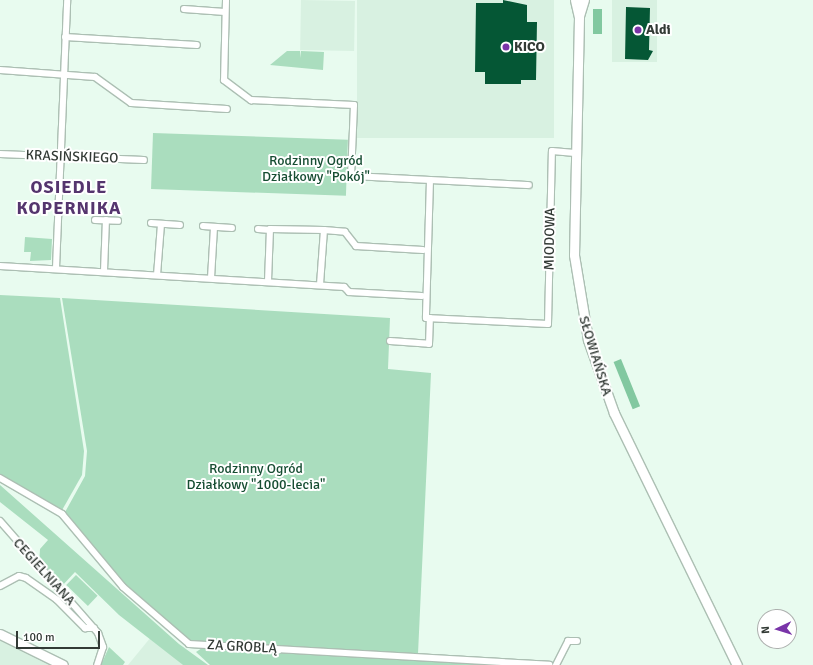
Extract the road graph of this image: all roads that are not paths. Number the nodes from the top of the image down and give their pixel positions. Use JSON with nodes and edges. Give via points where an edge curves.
{"nodes":[{"id":1,"x":66,"y":0,"type":"edge"},
{"id":2,"x":226,"y":0,"type":"edge"},
{"id":3,"x":575,"y":0,"type":"edge"},
{"id":4,"x":584,"y":0,"type":"edge"},
{"id":5,"x":184,"y":9,"type":"dead end"},
{"id":6,"x":225,"y":12,"type":"junction"},
{"id":7,"x":579,"y":17,"type":"junction"},
{"id":8,"x":65,"y":37,"type":"junction"},
{"id":9,"x":197,"y":45,"type":"dead end"},
{"id":10,"x":0,"y":70,"type":"edge"},
{"id":11,"x":63,"y":74,"type":"junction"},
{"id":12,"x":227,"y":109,"type":"dead end"},
{"id":13,"x":575,"y":153,"type":"junction"},
{"id":14,"x":0,"y":154,"type":"edge"},
{"id":15,"x":59,"y":157,"type":"junction"},
{"id":16,"x":144,"y":160,"type":"dead end"},
{"id":17,"x":430,"y":180,"type":"junction"},
{"id":18,"x":529,"y":185,"type":"dead end"},
{"id":19,"x":96,"y":220,"type":"dead end"},
{"id":20,"x":106,"y":220,"type":"junction"},
{"id":21,"x":118,"y":221,"type":"dead end"},
{"id":22,"x":151,"y":223,"type":"dead end"},
{"id":23,"x":161,"y":224,"type":"junction"},
{"id":24,"x":180,"y":225,"type":"dead end"},
{"id":25,"x":203,"y":226,"type":"dead end"},
{"id":26,"x":214,"y":227,"type":"junction"},
{"id":27,"x":232,"y":228,"type":"dead end"},
{"id":28,"x":258,"y":229,"type":"dead end"},
{"id":29,"x":270,"y":230,"type":"junction"},
{"id":30,"x":324,"y":230,"type":"junction"},
{"id":31,"x":423,"y":250,"type":"dead end"},
{"id":32,"x":0,"y":266,"type":"edge"},
{"id":33,"x":56,"y":268,"type":"junction"},
{"id":34,"x":104,"y":271,"type":"junction"},
{"id":35,"x":157,"y":275,"type":"junction"},
{"id":36,"x":211,"y":278,"type":"junction"},
{"id":37,"x":268,"y":281,"type":"junction"},
{"id":38,"x":320,"y":285,"type":"junction"},
{"id":39,"x":422,"y":296,"type":"dead end"},
{"id":40,"x":430,"y":318,"type":"junction"},
{"id":41,"x":390,"y":341,"type":"dead end"},
{"id":42,"x":0,"y":478,"type":"edge"},
{"id":43,"x":0,"y":521,"type":"edge"},
{"id":44,"x":0,"y":586,"type":"edge"},
{"id":45,"x":94,"y":628,"type":"junction"},
{"id":46,"x":0,"y":634,"type":"edge"},
{"id":47,"x":577,"y":641,"type":"dead end"},
{"id":48,"x":63,"y":665,"type":"edge"},
{"id":49,"x":97,"y":665,"type":"edge"},
{"id":50,"x":549,"y":665,"type":"edge"},
{"id":51,"x":556,"y":665,"type":"edge"},
{"id":52,"x":737,"y":665,"type":"edge"}],
"edges":[{"from":1,"to":8,"type":"street"},
{"from":2,"to":6,"type":"street"},
{"from":3,"to":7,"type":"street","name":"SŁOWIAŃSKA"},
{"from":4,"to":7,"type":"street","name":"SŁOWIAŃSKA"},
{"from":5,"to":6,"type":"street"},
{"from":6,"to":17,"type":"street","via":[[222,74],[244,97],[354,105],[351,176]]},
{"from":7,"to":13,"type":"street","name":"SŁOWIAŃSKA"},
{"from":8,"to":9,"type":"street"},
{"from":8,"to":11,"type":"street"},
{"from":10,"to":11,"type":"street"},
{"from":11,"to":12,"type":"street","via":[[94,77],[131,103]]},
{"from":11,"to":15,"type":"street"},
{"from":13,"to":40,"type":"street","name":"MIODOWA","via":[[552,152],[548,324]]},
{"from":13,"to":52,"type":"street","name":"SŁOWIAŃSKA","via":[[576,276],[591,352],[614,413]]},
{"from":14,"to":15,"type":"street","name":"KRASIŃSKIEGO"},
{"from":15,"to":16,"type":"street","name":"KRASIŃSKIEGO"},
{"from":15,"to":33,"type":"street"},
{"from":17,"to":18,"type":"street"},
{"from":17,"to":40,"type":"street","via":[[426,318]]},
{"from":19,"to":20,"type":"street"},
{"from":20,"to":21,"type":"street"},
{"from":20,"to":34,"type":"street"},
{"from":22,"to":23,"type":"street"},
{"from":23,"to":24,"type":"street"},
{"from":23,"to":35,"type":"street"},
{"from":25,"to":26,"type":"street"},
{"from":26,"to":27,"type":"street"},
{"from":26,"to":36,"type":"street"},
{"from":28,"to":29,"type":"street"},
{"from":29,"to":30,"type":"street"},
{"from":29,"to":37,"type":"street"},
{"from":30,"to":31,"type":"street","via":[[345,232],[356,246]]},
{"from":30,"to":38,"type":"street"},
{"from":32,"to":33,"type":"street"},
{"from":33,"to":34,"type":"street"},
{"from":34,"to":35,"type":"street"},
{"from":35,"to":36,"type":"street"},
{"from":36,"to":37,"type":"street"},
{"from":37,"to":38,"type":"street"},
{"from":38,"to":39,"type":"street","via":[[344,287],[349,292]]},
{"from":40,"to":41,"type":"street","via":[[429,344]]},
{"from":42,"to":50,"type":"street","name":"ZA GROBLĄ","via":[[62,514],[123,587],[189,644]]},
{"from":43,"to":45,"type":"street","name":"CEGIELNIANA"},
{"from":44,"to":45,"type":"street","via":[[19,576],[34,582],[86,628]]},
{"from":45,"to":49,"type":"street","name":"CEGIELNIANA","via":[[102,643]]},
{"from":46,"to":48,"type":"street"},
{"from":47,"to":51,"type":"street","via":[[568,640]]}]}
